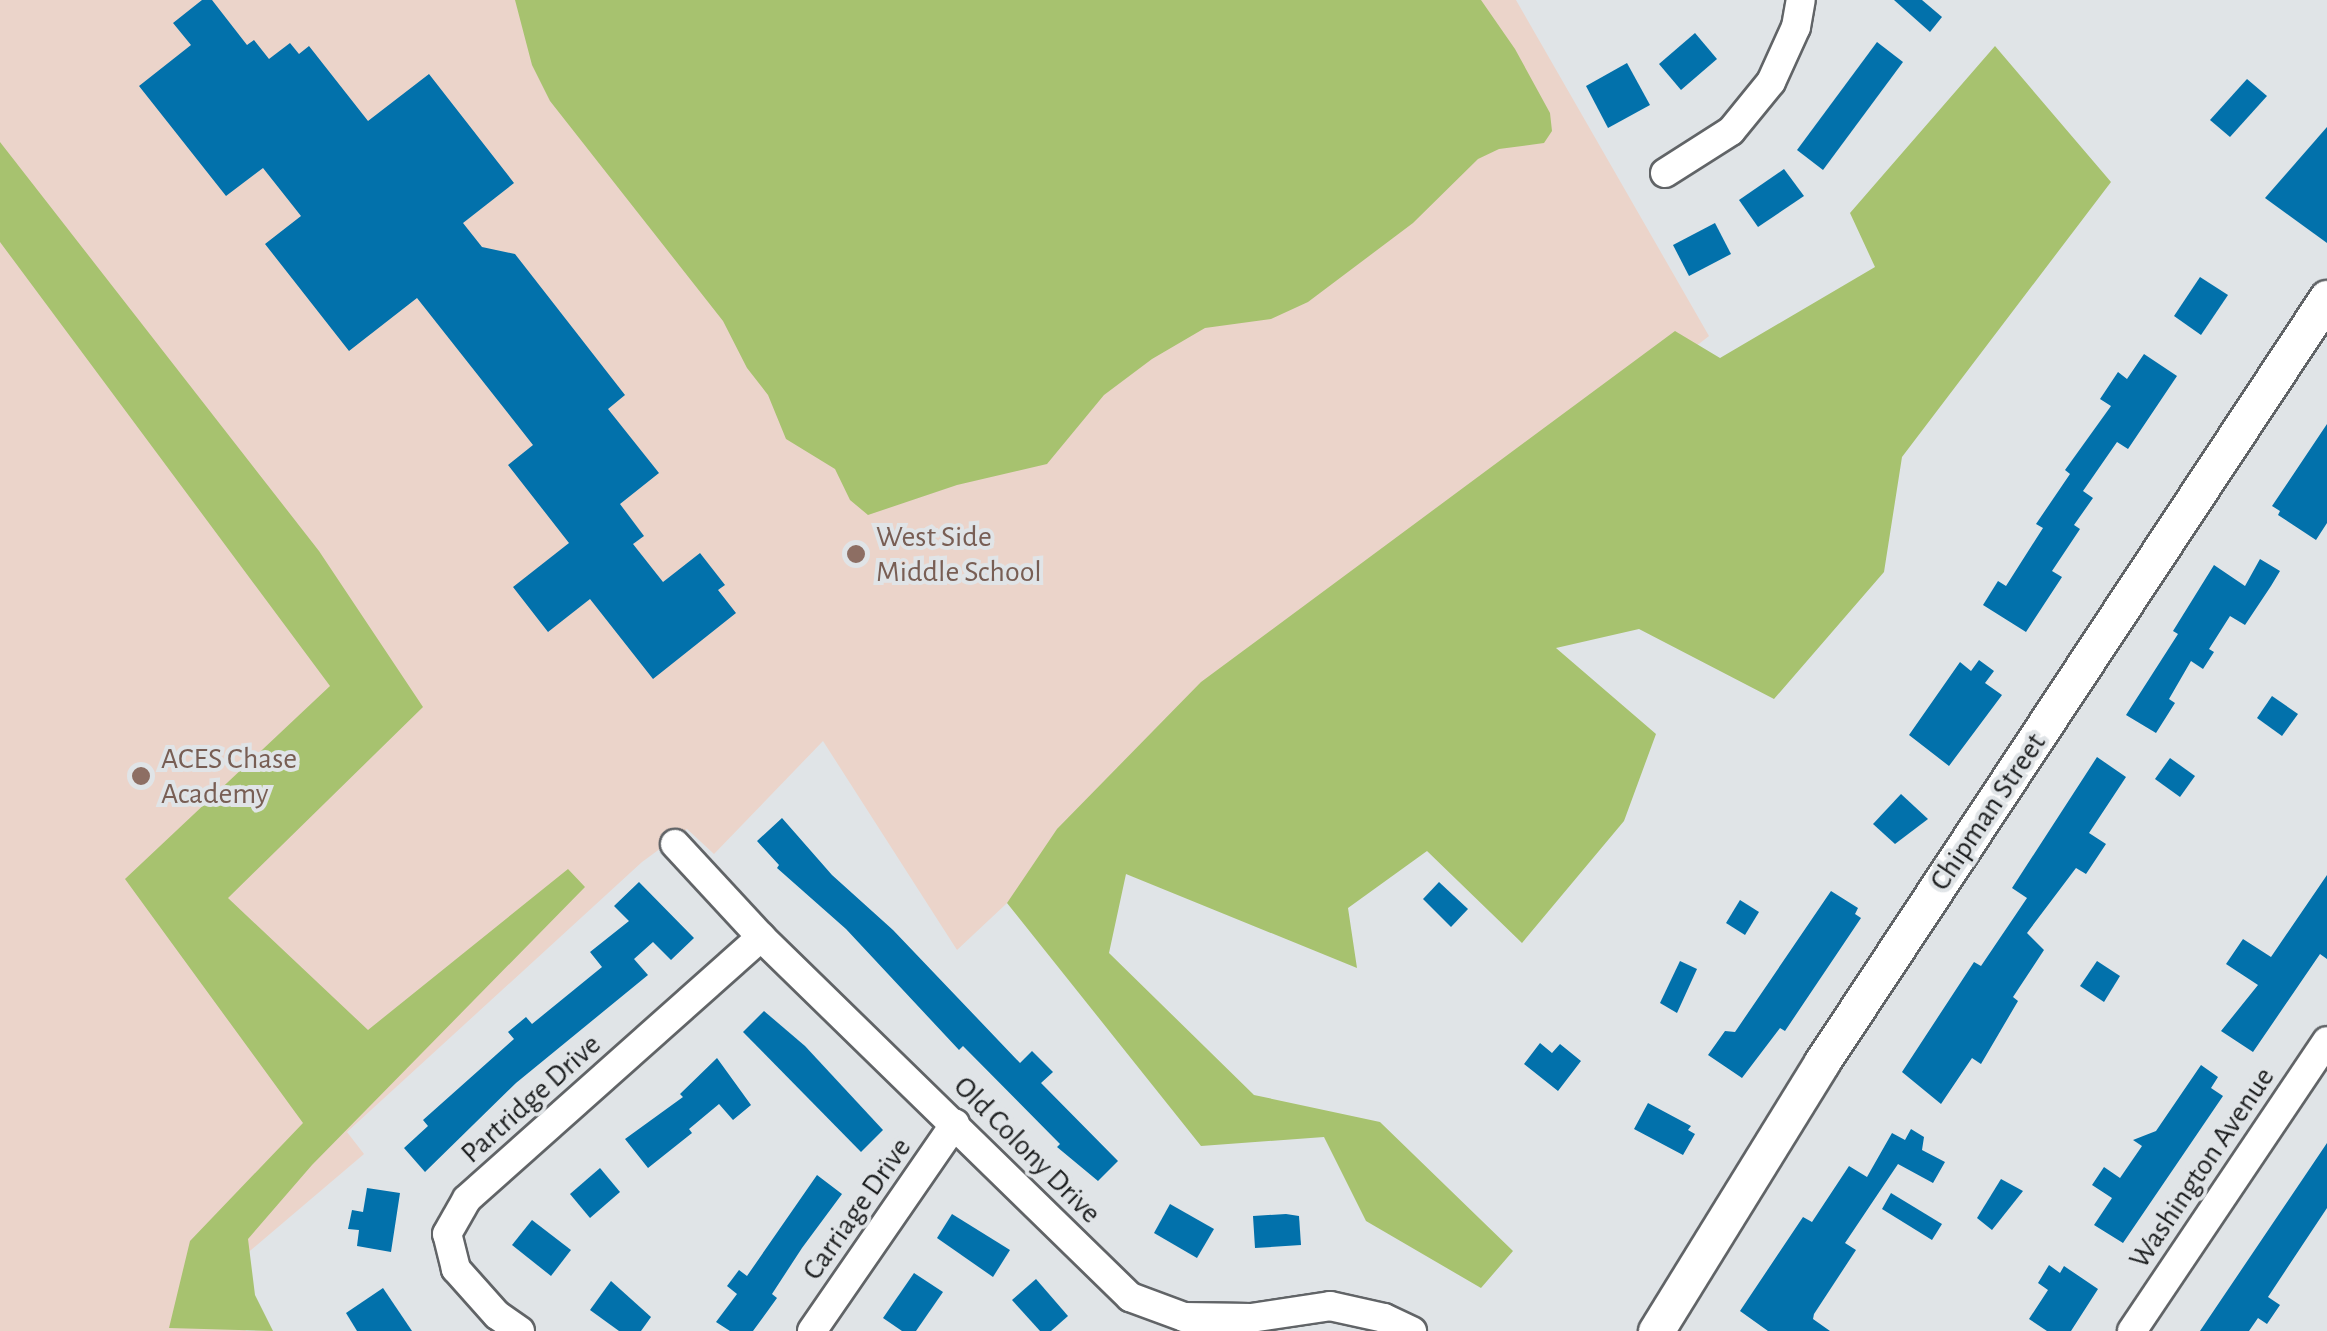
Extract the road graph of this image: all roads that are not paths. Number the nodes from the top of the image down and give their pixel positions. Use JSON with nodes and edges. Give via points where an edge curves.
{"nodes":[{"id":1,"x":1801,"y":0,"type":"edge"},
{"id":2,"x":1665,"y":173,"type":"dead end"},
{"id":3,"x":2327,"y":298,"type":"edge"},
{"id":4,"x":675,"y":844,"type":"dead end"},
{"id":5,"x":761,"y":937,"type":"junction"},
{"id":6,"x":2327,"y":1042,"type":"edge"},
{"id":7,"x":955,"y":1124,"type":"junction"},
{"id":8,"x":520,"y":1331,"type":"edge"},
{"id":9,"x":812,"y":1331,"type":"edge"},
{"id":10,"x":1412,"y":1331,"type":"edge"},
{"id":11,"x":1656,"y":1331,"type":"edge"},
{"id":12,"x":2132,"y":1331,"type":"edge"}],
"edges":[{"from":1,"to":2,"type":"street","via":[[1771,82],[1731,131]]},
{"from":3,"to":11,"type":"street","name":"Chipman Street","via":[[1822,1062]]},
{"from":4,"to":5,"type":"street","name":"Old Colony Drive"},
{"from":5,"to":7,"type":"street","name":"Old Colony Drive"},
{"from":5,"to":8,"type":"street","name":"Partridge Drive","via":[[468,1199],[447,1234],[456,1269]]},
{"from":6,"to":12,"type":"street","name":"Washington Avenue"},
{"from":7,"to":9,"type":"street","name":"Carriage Drive"},
{"from":7,"to":10,"type":"street","name":"Old Colony Drive","via":[[1130,1297],[1184,1317],[1251,1318],[1330,1306]]}]}
